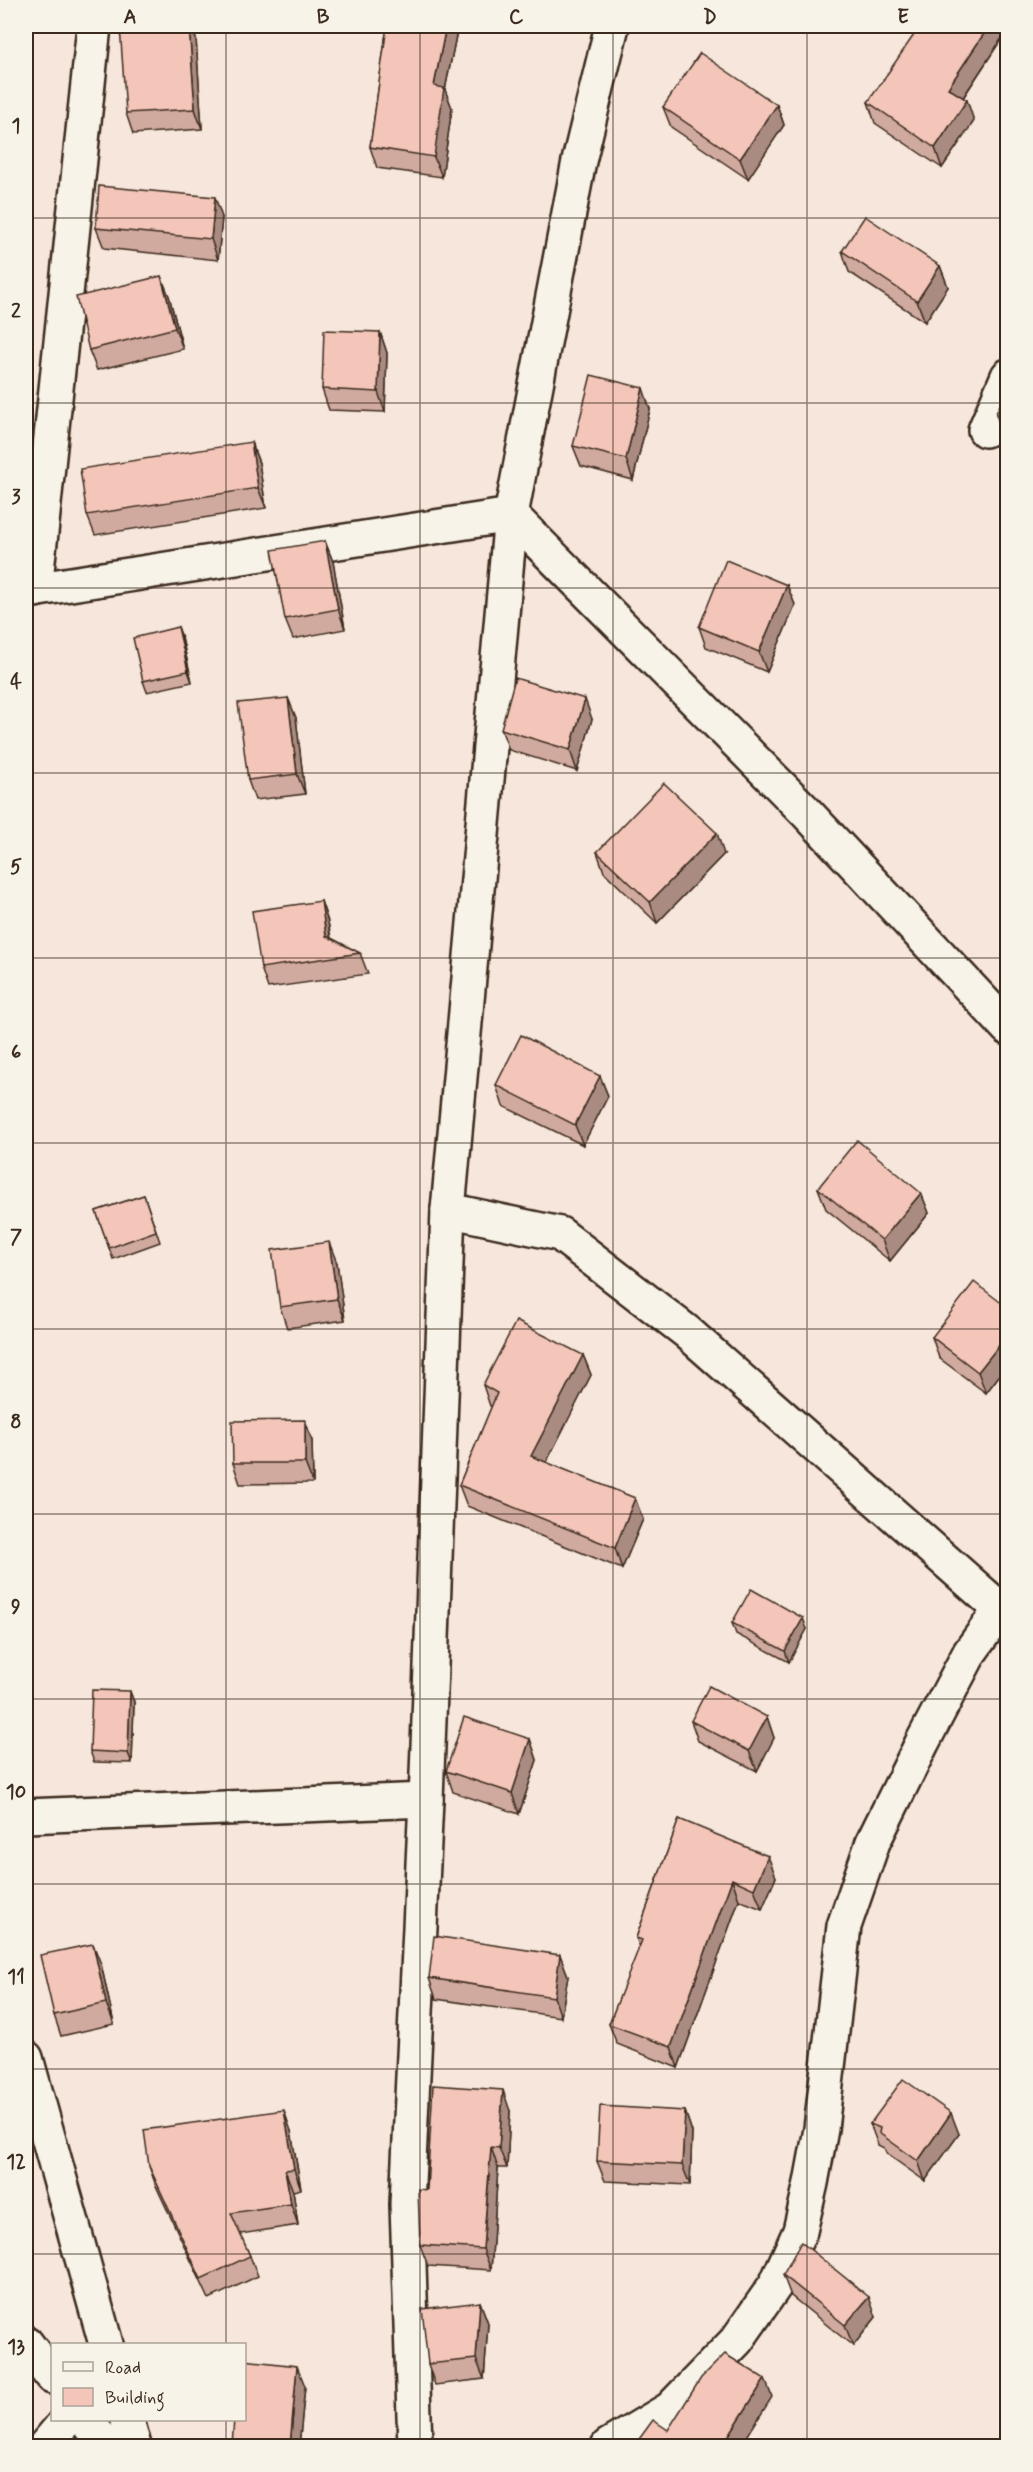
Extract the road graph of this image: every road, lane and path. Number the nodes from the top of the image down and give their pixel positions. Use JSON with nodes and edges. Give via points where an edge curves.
{"nodes":[{"id":1,"x":94,"y":26,"type":"edge"},
{"id":2,"x":612,"y":26,"type":"edge"},
{"id":3,"x":1008,"y":376,"type":"edge"},
{"id":4,"x":985,"y":430,"type":"dead end"},
{"id":5,"x":511,"y":515,"type":"junction"},
{"id":6,"x":30,"y":591,"type":"edge"},
{"id":7,"x":1008,"y":1028,"type":"edge"},
{"id":8,"x":448,"y":1210,"type":"junction"},
{"id":9,"x":1004,"y":1613,"type":"edge"},
{"id":10,"x":426,"y":1800,"type":"junction"},
{"id":11,"x":26,"y":1816,"type":"edge"},
{"id":12,"x":26,"y":2058,"type":"edge"},
{"id":13,"x":26,"y":2343,"type":"edge"},
{"id":14,"x":106,"y":2343,"type":"edge"},
{"id":15,"x":51,"y":2376,"type":"edge"},
{"id":16,"x":66,"y":2421,"type":"edge"},
{"id":17,"x":87,"y":2421,"type":"edge"},
{"id":18,"x":127,"y":2421,"type":"edge"},
{"id":19,"x":45,"y":2446,"type":"edge"},
{"id":20,"x":106,"y":2446,"type":"edge"},
{"id":21,"x":134,"y":2446,"type":"edge"},
{"id":22,"x":415,"y":2446,"type":"edge"},
{"id":23,"x":608,"y":2446,"type":"edge"}],
"edges":[{"from":1,"to":6,"type":"street"},
{"from":2,"to":5,"type":"street","via":[[579,161]]},
{"from":3,"to":4,"type":"street"},
{"from":5,"to":6,"type":"street"},
{"from":5,"to":7,"type":"street","via":[[806,811]]},
{"from":5,"to":8,"type":"street"},
{"from":8,"to":9,"type":"street","via":[[560,1234],[687,1332]]},
{"from":8,"to":10,"type":"street"},
{"from":9,"to":23,"type":"street","via":[[970,1652],[922,1743],[873,1842],[844,1926],[811,2183],[800,2230],[776,2283],[737,2340],[670,2409]]},
{"from":10,"to":11,"type":"street"},
{"from":10,"to":22,"type":"street","via":[[406,2204]]},
{"from":12,"to":14,"type":"street"},
{"from":13,"to":15,"type":"street"},
{"from":16,"to":19,"type":"street"},
{"from":17,"to":20,"type":"street"},
{"from":18,"to":21,"type":"street"}]}
